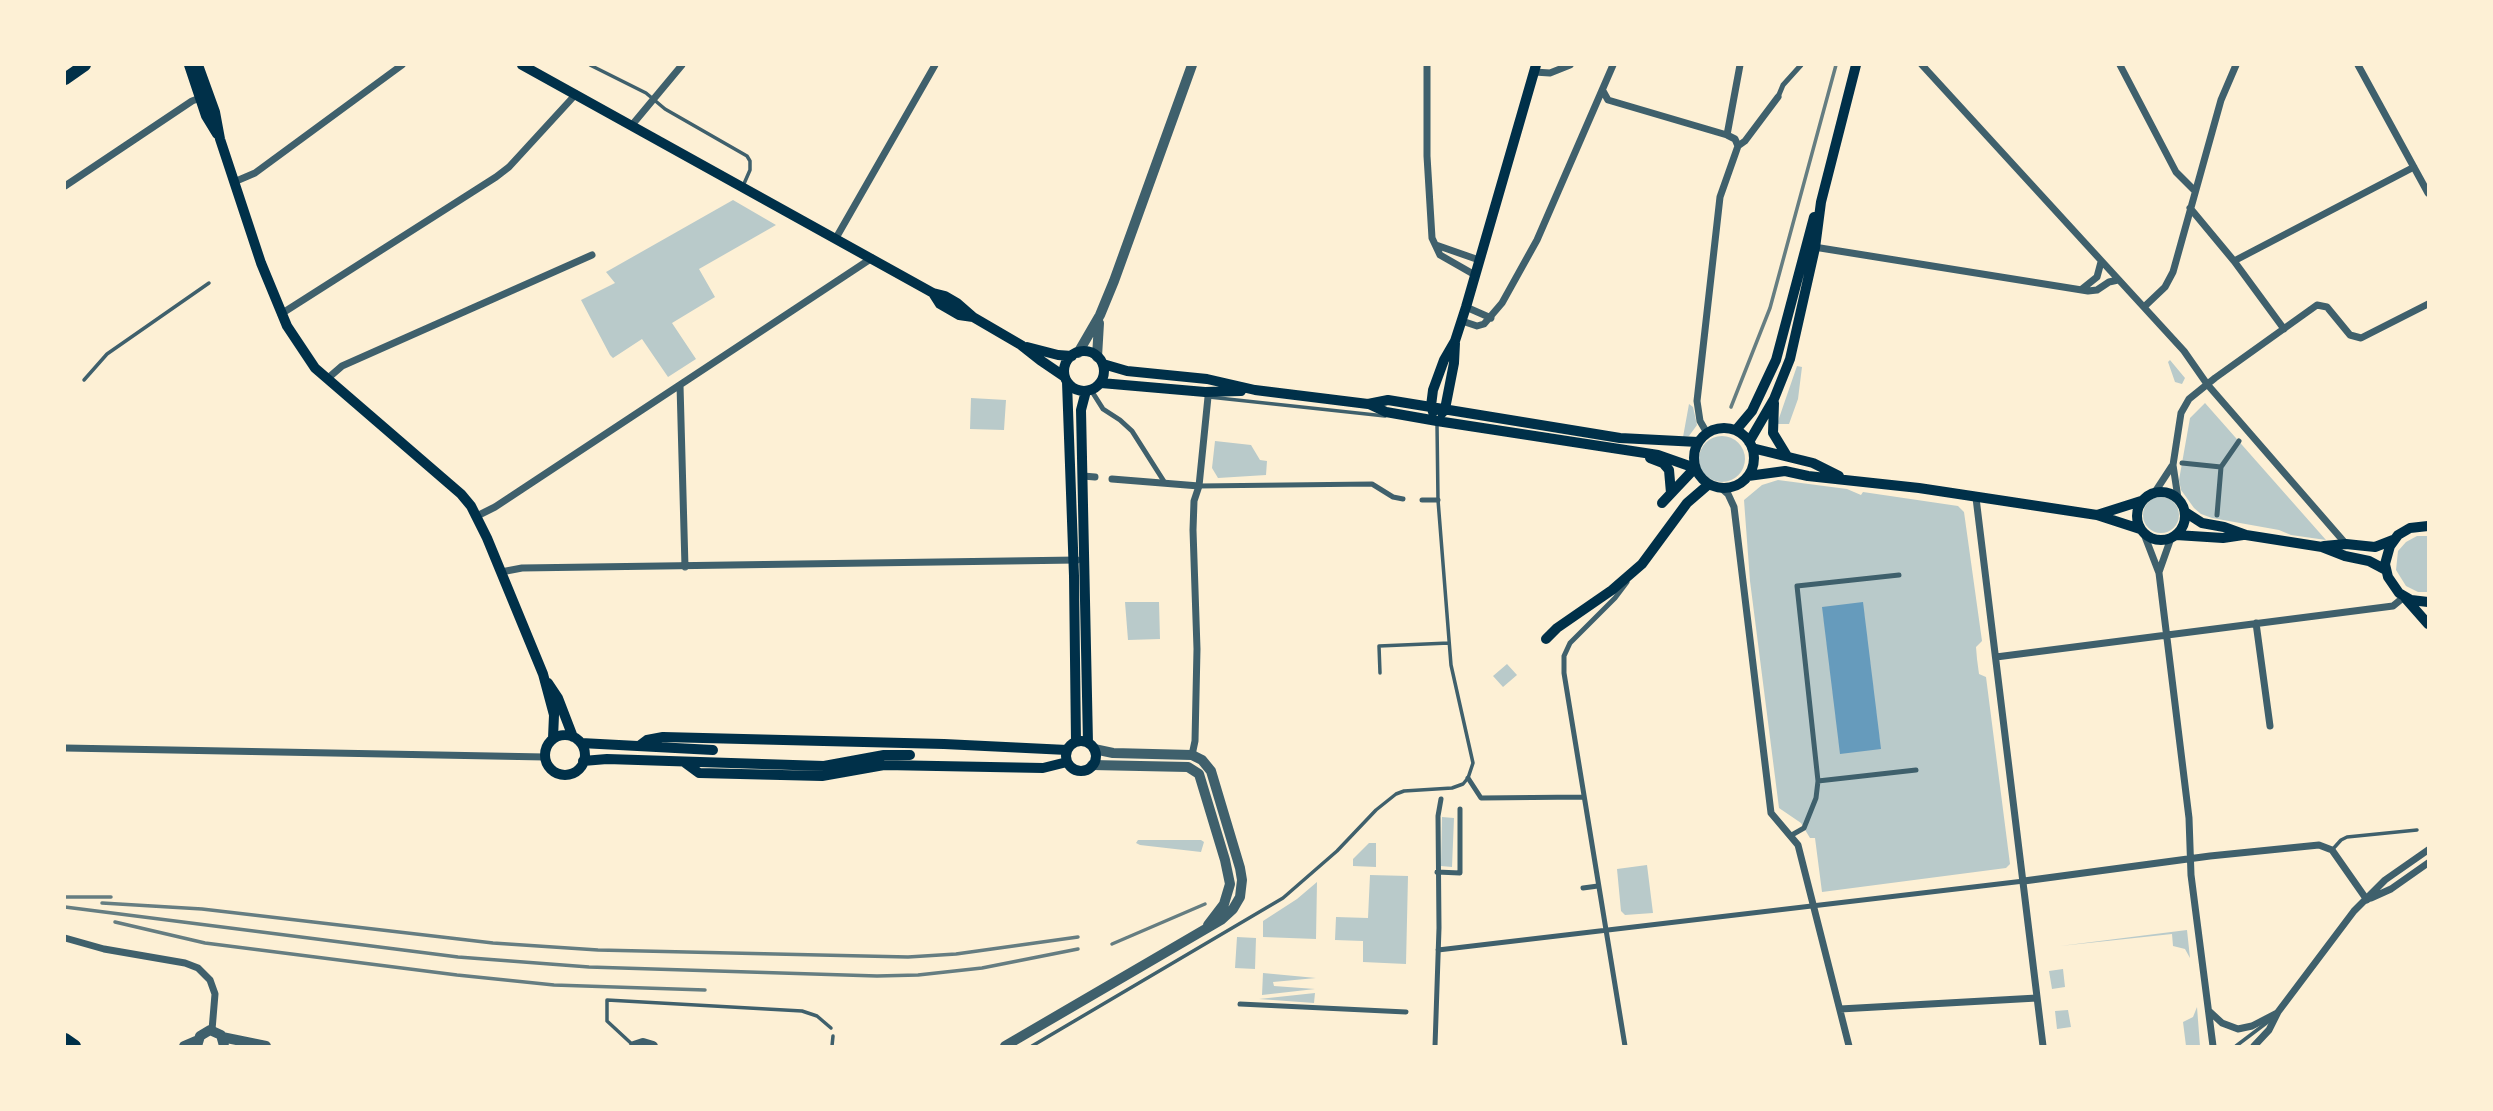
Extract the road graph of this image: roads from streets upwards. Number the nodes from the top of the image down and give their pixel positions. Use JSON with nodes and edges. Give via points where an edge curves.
{"nodes":[{"id":1,"x":85,"y":65,"type":"edge"},
{"id":2,"x":189,"y":65,"type":"edge"},
{"id":3,"x":198,"y":65,"type":"edge"},
{"id":4,"x":401,"y":65,"type":"edge"},
{"id":5,"x":522,"y":65,"type":"edge"},
{"id":6,"x":682,"y":65,"type":"edge"},
{"id":7,"x":935,"y":65,"type":"edge"},
{"id":8,"x":1192,"y":65,"type":"edge"},
{"id":9,"x":1570,"y":65,"type":"edge"},
{"id":10,"x":1613,"y":65,"type":"edge"},
{"id":11,"x":1740,"y":65,"type":"edge"},
{"id":12,"x":1801,"y":65,"type":"edge"},
{"id":13,"x":1856,"y":65,"type":"edge"},
{"id":14,"x":1922,"y":65,"type":"edge"},
{"id":15,"x":2120,"y":65,"type":"edge"},
{"id":16,"x":2236,"y":65,"type":"edge"},
{"id":17,"x":2358,"y":65,"type":"edge"},
{"id":18,"x":1425,"y":68,"type":"edge"},
{"id":19,"x":1535,"y":68,"type":"edge"},
{"id":20,"x":65,"y":79,"type":"edge"},
{"id":21,"x":1603,"y":90,"type":"junction"},
{"id":22,"x":576,"y":94,"type":"junction"},
{"id":23,"x":1778,"y":97,"type":"joint"},
{"id":24,"x":200,"y":98,"type":"junction"},
{"id":25,"x":632,"y":125,"type":"junction"},
{"id":26,"x":1727,"y":135,"type":"junction"},
{"id":27,"x":220,"y":139,"type":"junction"},
{"id":28,"x":1738,"y":146,"type":"junction"},
{"id":29,"x":2414,"y":167,"type":"junction"},
{"id":30,"x":234,"y":182,"type":"junction"},
{"id":31,"x":65,"y":186,"type":"edge"},
{"id":32,"x":2195,"y":191,"type":"junction"},
{"id":33,"x":2428,"y":192,"type":"edge"},
{"id":34,"x":2190,"y":208,"type":"junction"},
{"id":35,"x":836,"y":238,"type":"junction"},
{"id":36,"x":1436,"y":245,"type":"junction"},
{"id":37,"x":1811,"y":245,"type":"junction"},
{"id":38,"x":592,"y":255,"type":"dead end"},
{"id":39,"x":872,"y":258,"type":"junction"},
{"id":40,"x":1479,"y":260,"type":"junction"},
{"id":41,"x":2234,"y":261,"type":"junction"},
{"id":42,"x":2101,"y":262,"type":"junction"},
{"id":43,"x":1475,"y":275,"type":"junction"},
{"id":44,"x":2118,"y":280,"type":"junction"},
{"id":45,"x":2081,"y":290,"type":"junction"},
{"id":46,"x":2428,"y":304,"type":"edge"},
{"id":47,"x":1466,"y":307,"type":"junction"},
{"id":48,"x":2144,"y":307,"type":"junction"},
{"id":49,"x":281,"y":314,"type":"junction"},
{"id":50,"x":1100,"y":315,"type":"junction"},
{"id":51,"x":1491,"y":318,"type":"junction"},
{"id":52,"x":1462,"y":321,"type":"junction"},
{"id":53,"x":2284,"y":329,"type":"junction"},
{"id":54,"x":1455,"y":341,"type":"junction"},
{"id":55,"x":1021,"y":345,"type":"junction"},
{"id":56,"x":1075,"y":354,"type":"junction"},
{"id":57,"x":1100,"y":360,"type":"junction"},
{"id":58,"x":327,"y":379,"type":"junction"},
{"id":59,"x":1066,"y":379,"type":"junction"},
{"id":60,"x":1101,"y":383,"type":"junction"},
{"id":61,"x":2207,"y":384,"type":"junction"},
{"id":62,"x":680,"y":386,"type":"junction"},
{"id":63,"x":1255,"y":390,"type":"junction"},
{"id":64,"x":1088,"y":391,"type":"junction"},
{"id":65,"x":1207,"y":394,"type":"junction"},
{"id":66,"x":1774,"y":399,"type":"junction"},
{"id":67,"x":1368,"y":404,"type":"junction"},
{"id":68,"x":1431,"y":406,"type":"junction"},
{"id":69,"x":1445,"y":409,"type":"junction"},
{"id":70,"x":1437,"y":421,"type":"junction"},
{"id":71,"x":1736,"y":430,"type":"junction"},
{"id":72,"x":1707,"y":433,"type":"junction"},
{"id":73,"x":2239,"y":441,"type":"dead end"},
{"id":74,"x":1698,"y":442,"type":"junction"},
{"id":75,"x":1750,"y":445,"type":"junction"},
{"id":76,"x":1628,"y":450,"type":"junction"},
{"id":77,"x":1787,"y":456,"type":"junction"},
{"id":78,"x":2182,"y":463,"type":"dead end"},
{"id":79,"x":2173,"y":465,"type":"junction"},
{"id":80,"x":2221,"y":467,"type":"junction"},
{"id":81,"x":1695,"y":468,"type":"junction"},
{"id":82,"x":1748,"y":476,"type":"junction"},
{"id":83,"x":1112,"y":479,"type":"dead end"},
{"id":84,"x":1844,"y":479,"type":"junction"},
{"id":85,"x":1165,"y":483,"type":"junction"},
{"id":86,"x":1199,"y":486,"type":"junction"},
{"id":87,"x":1714,"y":486,"type":"junction"},
{"id":88,"x":2155,"y":492,"type":"junction"},
{"id":89,"x":1671,"y":493,"type":"junction"},
{"id":90,"x":1976,"y":498,"type":"junction"},
{"id":91,"x":2178,"y":498,"type":"junction"},
{"id":92,"x":1403,"y":499,"type":"dead end"},
{"id":93,"x":1422,"y":500,"type":"dead end"},
{"id":94,"x":1438,"y":500,"type":"road end"},
{"id":95,"x":2141,"y":501,"type":"junction"},
{"id":96,"x":1662,"y":503,"type":"dead end"},
{"id":97,"x":2185,"y":512,"type":"junction"},
{"id":98,"x":2096,"y":515,"type":"junction"},
{"id":99,"x":2217,"y":515,"type":"dead end"},
{"id":100,"x":2428,"y":515,"type":"edge"},
{"id":101,"x":477,"y":516,"type":"junction"},
{"id":102,"x":2428,"y":526,"type":"edge"},
{"id":103,"x":2410,"y":528,"type":"junction"},
{"id":104,"x":2142,"y":531,"type":"junction"},
{"id":105,"x":2246,"y":535,"type":"junction"},
{"id":106,"x":2174,"y":536,"type":"junction"},
{"id":107,"x":2393,"y":541,"type":"junction"},
{"id":108,"x":2346,"y":544,"type":"junction"},
{"id":109,"x":2322,"y":547,"type":"junction"},
{"id":110,"x":1078,"y":559,"type":"junction"},
{"id":111,"x":685,"y":567,"type":"junction"},
{"id":112,"x":1637,"y":568,"type":"junction"},
{"id":113,"x":2386,"y":570,"type":"junction"},
{"id":114,"x":501,"y":572,"type":"junction"},
{"id":115,"x":2159,"y":573,"type":"junction"},
{"id":116,"x":1899,"y":575,"type":"dead end"},
{"id":117,"x":2404,"y":597,"type":"junction"},
{"id":118,"x":2428,"y":602,"type":"edge"},
{"id":119,"x":2256,"y":623,"type":"junction"},
{"id":120,"x":2428,"y":624,"type":"edge"},
{"id":121,"x":2166,"y":636,"type":"junction"},
{"id":122,"x":1546,"y":639,"type":"dead end"},
{"id":123,"x":1996,"y":657,"type":"junction"},
{"id":124,"x":543,"y":674,"type":"junction"},
{"id":125,"x":2270,"y":726,"type":"dead end"},
{"id":126,"x":553,"y":738,"type":"junction"},
{"id":127,"x":577,"y":740,"type":"junction"},
{"id":128,"x":1076,"y":742,"type":"junction"},
{"id":129,"x":639,"y":746,"type":"junction"},
{"id":130,"x":1091,"y":746,"type":"junction"},
{"id":131,"x":65,"y":748,"type":"edge"},
{"id":132,"x":713,"y":750,"type":"dead end"},
{"id":133,"x":1067,"y":750,"type":"junction"},
{"id":134,"x":910,"y":755,"type":"dead end"},
{"id":135,"x":1192,"y":755,"type":"junction"},
{"id":136,"x":545,"y":757,"type":"junction"},
{"id":137,"x":583,"y":761,"type":"junction"},
{"id":138,"x":684,"y":762,"type":"junction"},
{"id":139,"x":1067,"y":762,"type":"junction"},
{"id":140,"x":1092,"y":765,"type":"junction"},
{"id":141,"x":1916,"y":770,"type":"dead end"},
{"id":142,"x":1468,"y":778,"type":"road end"},
{"id":143,"x":1818,"y":782,"type":"junction"},
{"id":144,"x":1583,"y":797,"type":"junction"},
{"id":145,"x":1441,"y":799,"type":"dead end"},
{"id":146,"x":1460,"y":808,"type":"dead end"},
{"id":147,"x":1790,"y":836,"type":"junction"},
{"id":148,"x":2428,"y":850,"type":"edge"},
{"id":149,"x":2191,"y":859,"type":"junction"},
{"id":150,"x":2428,"y":863,"type":"edge"},
{"id":151,"x":1437,"y":872,"type":"junction"},
{"id":152,"x":2024,"y":881,"type":"junction"},
{"id":153,"x":1598,"y":886,"type":"junction"},
{"id":154,"x":1583,"y":888,"type":"dead end"},
{"id":155,"x":2367,"y":900,"type":"junction"},
{"id":156,"x":1813,"y":907,"type":"junction"},
{"id":157,"x":1203,"y":930,"type":"junction"},
{"id":158,"x":1606,"y":930,"type":"junction"},
{"id":159,"x":65,"y":939,"type":"edge"},
{"id":160,"x":1430,"y":942,"type":"dead end"},
{"id":161,"x":1438,"y":942,"type":"junction"},
{"id":162,"x":1438,"y":950,"type":"junction"},
{"id":163,"x":2037,"y":998,"type":"junction"},
{"id":164,"x":1240,"y":1004,"type":"dead end"},
{"id":165,"x":1840,"y":1009,"type":"junction"},
{"id":166,"x":2208,"y":1011,"type":"junction"},
{"id":167,"x":1406,"y":1012,"type":"dead end"},
{"id":168,"x":1429,"y":1012,"type":"dead end"},
{"id":169,"x":2278,"y":1012,"type":"junction"},
{"id":170,"x":1436,"y":1013,"type":"junction"},
{"id":171,"x":212,"y":1030,"type":"junction"},
{"id":172,"x":65,"y":1039,"type":"edge"},
{"id":173,"x":223,"y":1042,"type":"edge"},
{"id":174,"x":197,"y":1043,"type":"edge"},
{"id":175,"x":75,"y":1046,"type":"edge"},
{"id":176,"x":84,"y":1046,"type":"edge"},
{"id":177,"x":184,"y":1046,"type":"edge"},
{"id":178,"x":266,"y":1046,"type":"edge"},
{"id":179,"x":634,"y":1046,"type":"edge"},
{"id":180,"x":653,"y":1046,"type":"edge"},
{"id":181,"x":1005,"y":1046,"type":"edge"},
{"id":182,"x":1435,"y":1046,"type":"edge"},
{"id":183,"x":1625,"y":1046,"type":"edge"},
{"id":184,"x":1849,"y":1046,"type":"edge"},
{"id":185,"x":2043,"y":1046,"type":"edge"},
{"id":186,"x":2213,"y":1046,"type":"edge"},
{"id":187,"x":2254,"y":1046,"type":"edge"}],
"edges":[{"from":1,"to":20,"type":"main road"},
{"from":2,"to":24,"type":"main road"},
{"from":3,"to":27,"type":"main road"},
{"from":4,"to":30,"type":"street","via":[[255,173]]},
{"from":5,"to":22,"type":"main road"},
{"from":6,"to":25,"type":"street"},
{"from":7,"to":35,"type":"street"},
{"from":8,"to":50,"type":"street"},
{"from":9,"to":19,"type":"street","via":[[1550,73]]},
{"from":10,"to":21,"type":"street"},
{"from":11,"to":26,"type":"street"},
{"from":12,"to":23,"type":"street"},
{"from":13,"to":37,"type":"main road"},
{"from":14,"to":42,"type":"street"},
{"from":15,"to":32,"type":"street","via":[[2176,172]]},
{"from":16,"to":32,"type":"street"},
{"from":17,"to":29,"type":"street"},
{"from":18,"to":36,"type":"street","via":[[1430,226]]},
{"from":19,"to":40,"type":"main road"},
{"from":21,"to":26,"type":"street","via":[[1608,100]]},
{"from":21,"to":51,"type":"street","via":[[1537,240]]},
{"from":22,"to":25,"type":"main road"},
{"from":22,"to":49,"type":"street","via":[[496,177]]},
{"from":23,"to":28,"type":"street"},
{"from":24,"to":27,"type":"main road"},
{"from":24,"to":31,"type":"street"},
{"from":25,"to":35,"type":"main road"},
{"from":26,"to":28,"type":"street"},
{"from":27,"to":30,"type":"main road"},
{"from":28,"to":72,"type":"street","via":[[1720,197],[1697,401]]},
{"from":29,"to":33,"type":"street"},
{"from":29,"to":41,"type":"street"},
{"from":30,"to":49,"type":"main road"},
{"from":32,"to":34,"type":"street"},
{"from":34,"to":41,"type":"street"},
{"from":34,"to":48,"type":"street","via":[[2171,277]]},
{"from":35,"to":39,"type":"main road"},
{"from":36,"to":40,"type":"street"},
{"from":36,"to":43,"type":"street","via":[[1440,255]]},
{"from":37,"to":45,"type":"street"},
{"from":37,"to":66,"type":"main road","via":[[1790,359]]},
{"from":37,"to":71,"type":"main road","via":[[1776,360],[1752,411]]},
{"from":38,"to":58,"type":"street","via":[[342,366]]},
{"from":39,"to":55,"type":"main road","via":[[933,293],[940,304]]},
{"from":39,"to":62,"type":"street"},
{"from":40,"to":43,"type":"main road"},
{"from":41,"to":53,"type":"street"},
{"from":42,"to":44,"type":"street"},
{"from":42,"to":45,"type":"street","via":[[2097,277]]},
{"from":43,"to":47,"type":"main road"},
{"from":44,"to":45,"type":"street","via":[[2092,291]]},
{"from":44,"to":48,"type":"street"},
{"from":46,"to":53,"type":"street","via":[[2361,338],[2350,335],[2322,305]]},
{"from":47,"to":51,"type":"street"},
{"from":47,"to":52,"type":"main road"},
{"from":48,"to":61,"type":"street"},
{"from":49,"to":58,"type":"main road","via":[[306,356]]},
{"from":50,"to":56,"type":"street"},
{"from":50,"to":57,"type":"street"},
{"from":51,"to":52,"type":"street","via":[[1477,326]]},
{"from":52,"to":54,"type":"main road"},
{"from":53,"to":61,"type":"street"},
{"from":54,"to":68,"type":"main road","via":[[1444,359]]},
{"from":54,"to":69,"type":"main road"},
{"from":55,"to":56,"type":"main road"},
{"from":55,"to":59,"type":"main road"},
{"from":56,"to":57,"type":"main road","via":[[1090,352]]},
{"from":56,"to":59,"type":"main road","via":[[1066,363]]},
{"from":57,"to":60,"type":"main road"},
{"from":57,"to":63,"type":"main road","via":[[1127,371],[1206,379]]},
{"from":58,"to":101,"type":"main road","via":[[461,494]]},
{"from":59,"to":64,"type":"main road","via":[[1074,388]]},
{"from":59,"to":110,"type":"main road"},
{"from":60,"to":64,"type":"main road"},
{"from":60,"to":65,"type":"main road"},
{"from":61,"to":79,"type":"street","via":[[2183,409]]},
{"from":61,"to":108,"type":"street"},
{"from":62,"to":101,"type":"street"},
{"from":62,"to":111,"type":"street"},
{"from":63,"to":65,"type":"main road"},
{"from":63,"to":67,"type":"main road"},
{"from":64,"to":85,"type":"street","via":[[1102,409],[1132,431]]},
{"from":64,"to":110,"type":"main road","via":[[1081,410],[1089,477]]},
{"from":65,"to":86,"type":"street"},
{"from":66,"to":75,"type":"main road"},
{"from":66,"to":77,"type":"main road","via":[[1773,433]]},
{"from":67,"to":68,"type":"main road","via":[[1388,400]]},
{"from":67,"to":70,"type":"main road"},
{"from":68,"to":69,"type":"main road"},
{"from":68,"to":70,"type":"main road"},
{"from":69,"to":70,"type":"main road"},
{"from":69,"to":74,"type":"main road","via":[[1620,438]]},
{"from":70,"to":76,"type":"main road"},
{"from":71,"to":72,"type":"main road","via":[[1721,428]]},
{"from":71,"to":75,"type":"main road"},
{"from":72,"to":74,"type":"main road"},
{"from":73,"to":80,"type":"street"},
{"from":74,"to":81,"type":"main road"},
{"from":75,"to":77,"type":"main road"},
{"from":75,"to":82,"type":"main road"},
{"from":76,"to":81,"type":"main road"},
{"from":76,"to":89,"type":"main road","via":[[1667,467]]},
{"from":77,"to":84,"type":"main road"},
{"from":78,"to":80,"type":"street"},
{"from":79,"to":88,"type":"street"},
{"from":79,"to":91,"type":"street"},
{"from":80,"to":99,"type":"street"},
{"from":81,"to":87,"type":"main road"},
{"from":81,"to":89,"type":"main road"},
{"from":82,"to":84,"type":"main road","via":[[1785,471]]},
{"from":82,"to":87,"type":"main road","via":[[1730,487]]},
{"from":83,"to":85,"type":"street"},
{"from":84,"to":90,"type":"main road"},
{"from":85,"to":86,"type":"street"},
{"from":86,"to":92,"type":"street","via":[[1372,484]]},
{"from":86,"to":135,"type":"street","via":[[1193,530],[1197,649]]},
{"from":87,"to":112,"type":"main road","via":[[1687,503]]},
{"from":87,"to":147,"type":"street","via":[[1728,494],[1734,507],[1771,813]]},
{"from":88,"to":91,"type":"main road"},
{"from":88,"to":95,"type":"main road"},
{"from":89,"to":96,"type":"main road"},
{"from":90,"to":98,"type":"main road"},
{"from":90,"to":123,"type":"street"},
{"from":91,"to":97,"type":"main road"},
{"from":93,"to":94,"type":"street"},
{"from":95,"to":98,"type":"main road"},
{"from":95,"to":104,"type":"main road","via":[[2136,518]]},
{"from":97,"to":105,"type":"main road","via":[[2202,523]]},
{"from":97,"to":106,"type":"main road","via":[[2183,527]]},
{"from":98,"to":104,"type":"main road"},
{"from":100,"to":103,"type":"main road"},
{"from":101,"to":114,"type":"main road"},
{"from":102,"to":103,"type":"main road"},
{"from":103,"to":107,"type":"main road"},
{"from":104,"to":106,"type":"main road","via":[[2154,539]]},
{"from":104,"to":115,"type":"street"},
{"from":105,"to":106,"type":"main road"},
{"from":105,"to":109,"type":"main road"},
{"from":106,"to":115,"type":"street"},
{"from":107,"to":108,"type":"main road","via":[[2375,547]]},
{"from":107,"to":113,"type":"main road"},
{"from":108,"to":109,"type":"main road"},
{"from":109,"to":113,"type":"main road"},
{"from":110,"to":111,"type":"street"},
{"from":110,"to":128,"type":"main road"},
{"from":110,"to":130,"type":"main road"},
{"from":111,"to":114,"type":"street"},
{"from":112,"to":122,"type":"main road"},
{"from":112,"to":144,"type":"street","via":[[1615,598],[1570,643],[1564,656]]},
{"from":113,"to":117,"type":"main road"},
{"from":114,"to":124,"type":"main road"},
{"from":115,"to":121,"type":"street"},
{"from":116,"to":143,"type":"street","via":[[1797,586]]},
{"from":117,"to":118,"type":"main road"},
{"from":117,"to":119,"type":"street","via":[[2393,606]]},
{"from":117,"to":120,"type":"main road"},
{"from":119,"to":121,"type":"street"},
{"from":119,"to":125,"type":"street"},
{"from":121,"to":123,"type":"street"},
{"from":121,"to":149,"type":"street"},
{"from":123,"to":152,"type":"street"},
{"from":124,"to":126,"type":"main road","via":[[554,715]]},
{"from":124,"to":127,"type":"main road"},
{"from":126,"to":127,"type":"main road","via":[[563,735]]},
{"from":126,"to":136,"type":"main road"},
{"from":127,"to":129,"type":"main road"},
{"from":127,"to":137,"type":"main road","via":[[585,753]]},
{"from":128,"to":130,"type":"main road"},
{"from":128,"to":133,"type":"main road"},
{"from":129,"to":132,"type":"main road"},
{"from":129,"to":133,"type":"main road","via":[[663,737]]},
{"from":130,"to":135,"type":"street","via":[[1113,753]]},
{"from":130,"to":140,"type":"main road","via":[[1096,757]]},
{"from":131,"to":136,"type":"street"},
{"from":133,"to":139,"type":"main road"},
{"from":134,"to":138,"type":"main road","via":[[824,766]]},
{"from":135,"to":157,"type":"street","via":[[1211,771],[1242,874],[1241,892],[1233,909]]},
{"from":136,"to":137,"type":"main road","via":[[552,770],[561,774],[576,771]]},
{"from":137,"to":138,"type":"main road"},
{"from":138,"to":139,"type":"main road","via":[[699,773],[822,776],[884,765],[1043,768]]},
{"from":139,"to":140,"type":"main road","via":[[1081,771]]},
{"from":140,"to":157,"type":"street","via":[[1188,767],[1199,774],[1230,884],[1224,904]]},
{"from":141,"to":143,"type":"street"},
{"from":142,"to":144,"type":"street","via":[[1481,798]]},
{"from":143,"to":147,"type":"street","via":[[1804,828]]},
{"from":144,"to":153,"type":"street"},
{"from":145,"to":151,"type":"street"},
{"from":146,"to":151,"type":"street","via":[[1460,873]]},
{"from":147,"to":156,"type":"street","via":[[1798,845]]},
{"from":148,"to":155,"type":"street","via":[[2385,880]]},
{"from":149,"to":152,"type":"street"},
{"from":149,"to":155,"type":"street","via":[[2319,845],[2332,850]]},
{"from":149,"to":166,"type":"street"},
{"from":150,"to":155,"type":"street"},
{"from":151,"to":161,"type":"street"},
{"from":152,"to":156,"type":"street"},
{"from":152,"to":163,"type":"street"},
{"from":153,"to":154,"type":"street"},
{"from":153,"to":158,"type":"street"},
{"from":155,"to":169,"type":"street","via":[[2342,925]]},
{"from":156,"to":158,"type":"street"},
{"from":156,"to":165,"type":"street"},
{"from":157,"to":181,"type":"street"},
{"from":158,"to":162,"type":"street"},
{"from":158,"to":183,"type":"street"},
{"from":159,"to":171,"type":"street","via":[[198,968],[215,994]]},
{"from":160,"to":161,"type":"street"},
{"from":161,"to":162,"type":"street"},
{"from":162,"to":170,"type":"street"},
{"from":163,"to":165,"type":"street"},
{"from":163,"to":185,"type":"street"},
{"from":164,"to":167,"type":"street"},
{"from":165,"to":184,"type":"street"},
{"from":166,"to":169,"type":"street","via":[[2238,1029]]},
{"from":166,"to":186,"type":"street"},
{"from":168,"to":170,"type":"street"},
{"from":169,"to":187,"type":"street"},
{"from":170,"to":182,"type":"street"},
{"from":171,"to":173,"type":"street"},
{"from":171,"to":174,"type":"street","via":[[203,1032]]},
{"from":172,"to":175,"type":"main road"},
{"from":172,"to":176,"type":"street"},
{"from":173,"to":178,"type":"street"},
{"from":174,"to":177,"type":"street"},
{"from":179,"to":180,"type":"street"}]}
